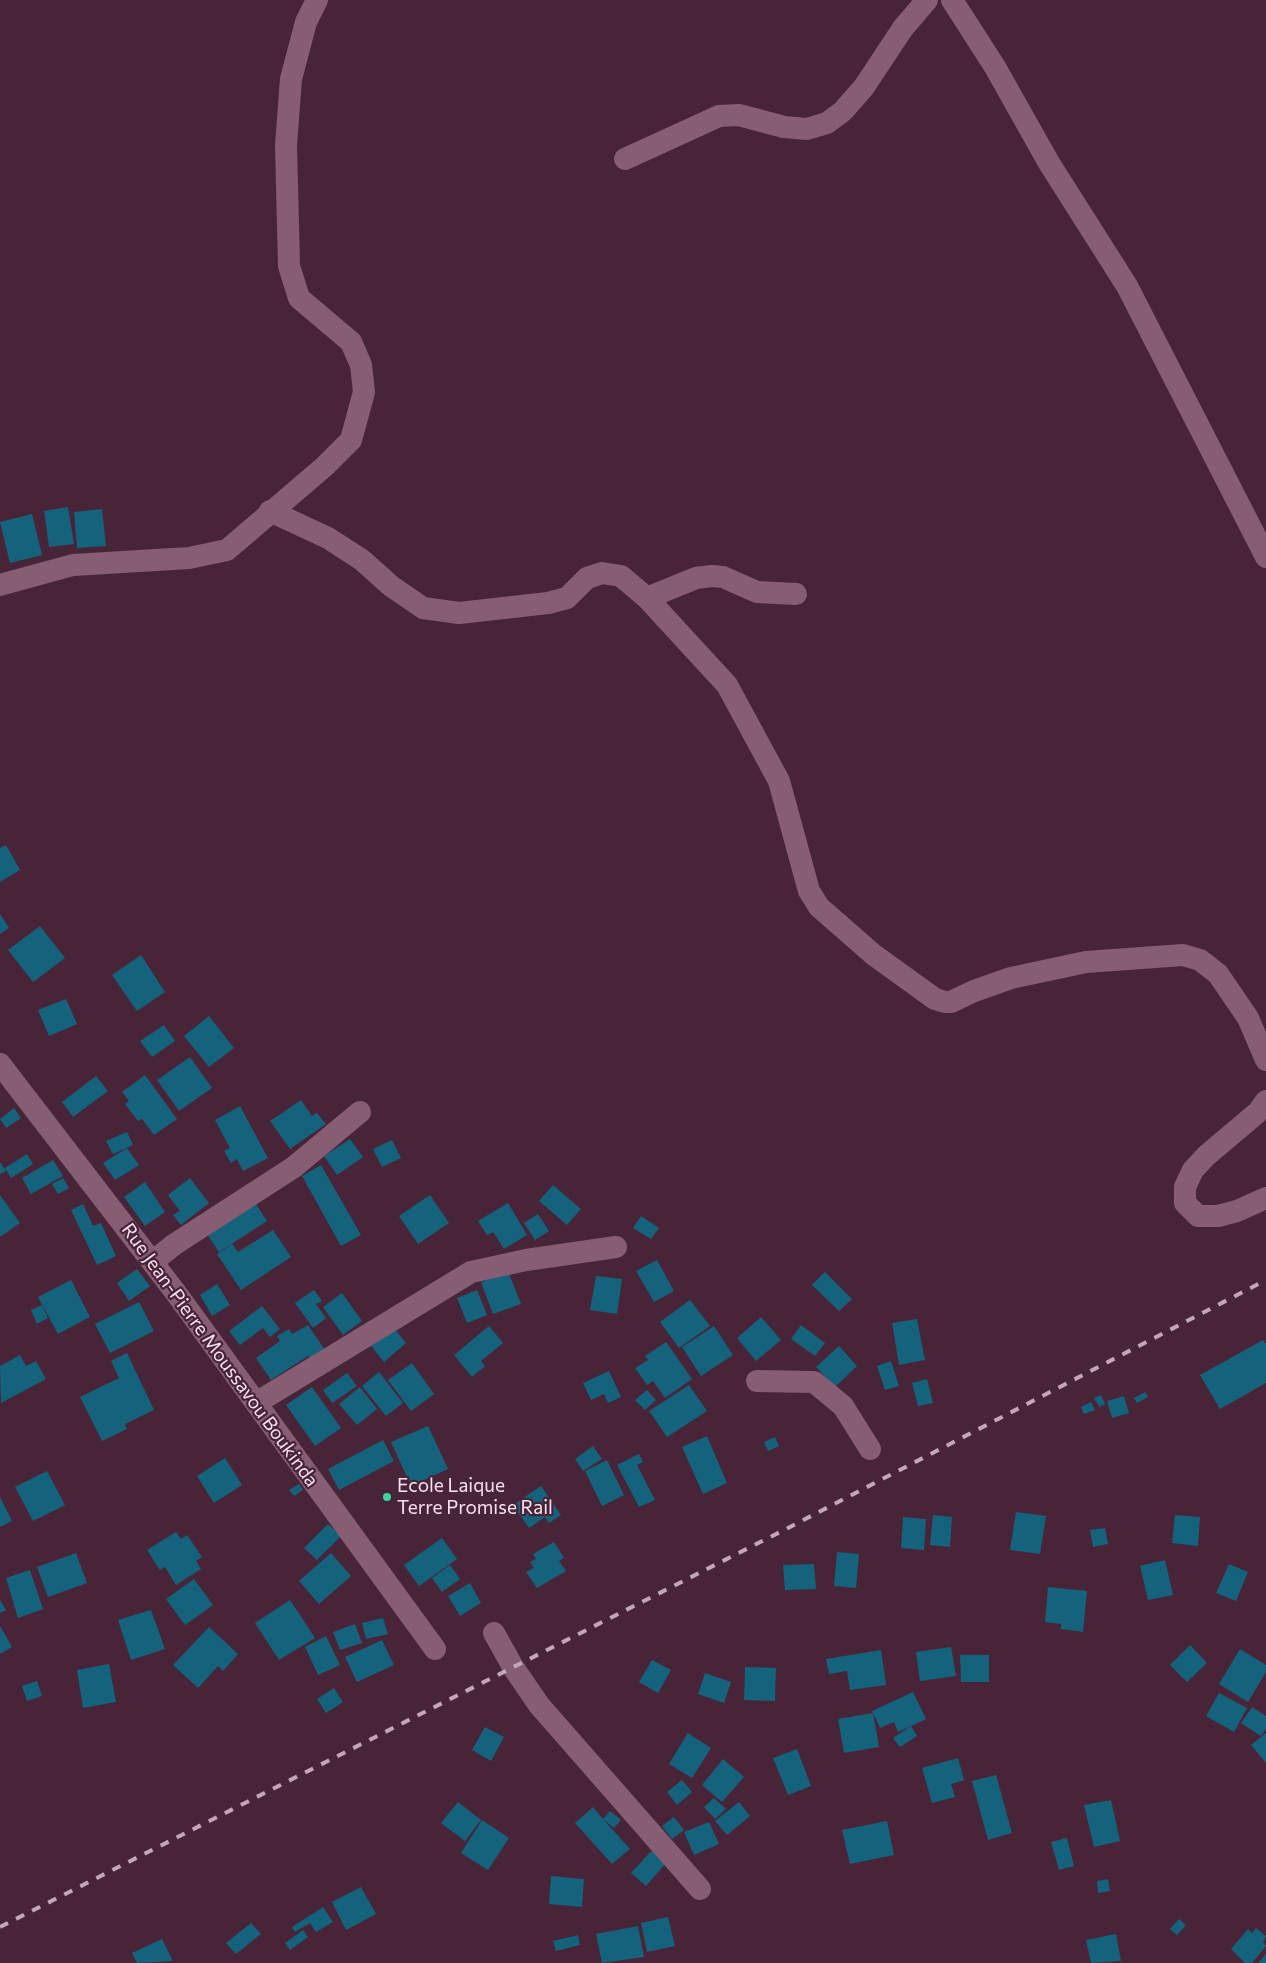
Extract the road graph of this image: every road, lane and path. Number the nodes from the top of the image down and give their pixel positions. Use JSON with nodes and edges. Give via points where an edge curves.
{"nodes":[{"id":1,"x":317,"y":0,"type":"edge"},
{"id":2,"x":926,"y":0,"type":"edge"},
{"id":3,"x":952,"y":0,"type":"edge"},
{"id":4,"x":626,"y":159,"type":"dead end"},
{"id":5,"x":270,"y":511,"type":"junction"},
{"id":6,"x":1266,"y":557,"type":"edge"},
{"id":7,"x":0,"y":585,"type":"edge"},
{"id":8,"x":796,"y":594,"type":"dead end"},
{"id":9,"x":647,"y":598,"type":"junction"},
{"id":10,"x":1266,"y":1060,"type":"edge"},
{"id":11,"x":0,"y":1064,"type":"edge"},
{"id":12,"x":1266,"y":1101,"type":"edge"},
{"id":13,"x":360,"y":1112,"type":"dead end"},
{"id":14,"x":1266,"y":1198,"type":"edge"},
{"id":15,"x":616,"y":1247,"type":"dead end"},
{"id":16,"x":152,"y":1262,"type":"junction"},
{"id":17,"x":757,"y":1381,"type":"dead end"},
{"id":18,"x":256,"y":1403,"type":"junction"},
{"id":19,"x":870,"y":1449,"type":"dead end"},
{"id":20,"x":494,"y":1633,"type":"dead end"},
{"id":21,"x":435,"y":1649,"type":"dead end"},
{"id":22,"x":700,"y":1889,"type":"dead end"}],
"edges":[{"from":1,"to":5,"type":"street","via":[[306,22],[291,79],[286,145],[289,266],[298,298],[351,342],[361,365],[364,392],[351,440]]},
{"from":2,"to":4,"type":"street","via":[[864,87],[843,111],[827,123],[807,128],[784,127],[739,114],[719,116]]},
{"from":3,"to":6,"type":"street","via":[[1127,286]]},
{"from":5,"to":7,"type":"street","via":[[227,550],[208,556],[73,565]]},
{"from":5,"to":9,"type":"street","via":[[328,538],[423,608],[458,612],[548,603],[567,598],[587,578],[602,573],[620,576]]},
{"from":8,"to":9,"type":"street","via":[[757,592],[724,577],[712,576],[696,578]]},
{"from":9,"to":10,"type":"street","via":[[727,685],[735,698],[779,781],[809,891],[819,908],[874,955],[935,999],[951,1002],[974,990],[1011,978],[1086,962],[1183,955],[1200,960],[1218,974],[1248,1018]]},
{"from":11,"to":16,"type":"street","name":"Rue Jean-Pierre Moussavou Boukinda"},
{"from":12,"to":14,"type":"street","via":[[1193,1170],[1185,1187],[1185,1203],[1198,1216],[1218,1216]]},
{"from":13,"to":16,"type":"street","via":[[294,1167],[174,1244]]},
{"from":15,"to":18,"type":"street","via":[[471,1272]]},
{"from":16,"to":18,"type":"street","name":"Rue Jean-Pierre Moussavou Boukinda"},
{"from":17,"to":19,"type":"street","via":[[814,1382],[843,1406]]},
{"from":18,"to":21,"type":"street","name":"Rue Jean-Pierre Moussavou Boukinda"},
{"from":20,"to":22,"type":"street","via":[[539,1705]]}]}
